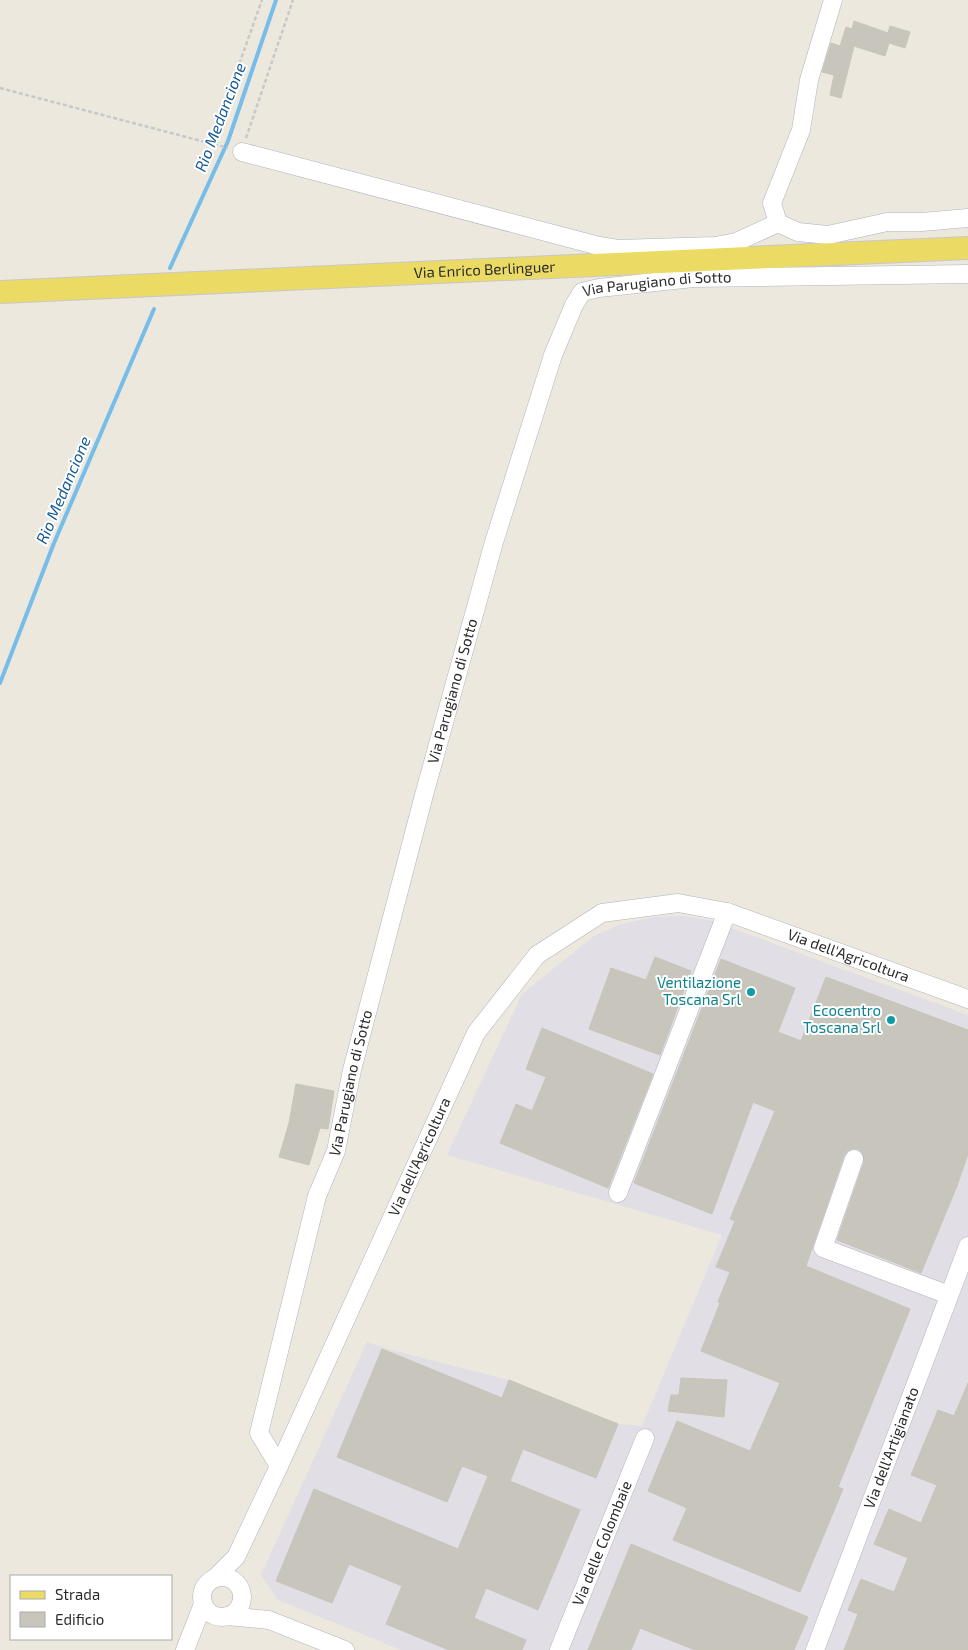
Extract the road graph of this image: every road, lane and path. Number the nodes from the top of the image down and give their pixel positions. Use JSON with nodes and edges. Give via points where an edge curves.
{"nodes":[{"id":1,"x":262,"y":0,"type":"edge"},
{"id":2,"x":293,"y":0,"type":"edge"},
{"id":3,"x":833,"y":0,"type":"edge"},
{"id":4,"x":0,"y":88,"type":"edge"},
{"id":5,"x":211,"y":143,"type":"junction"},
{"id":6,"x":238,"y":151,"type":"junction"},
{"id":7,"x":968,"y":218,"type":"edge"},
{"id":8,"x":778,"y":223,"type":"junction"},
{"id":9,"x":968,"y":248,"type":"edge"},
{"id":10,"x":968,"y":274,"type":"edge"},
{"id":11,"x":0,"y":292,"type":"edge"},
{"id":12,"x":727,"y":912,"type":"junction"},
{"id":13,"x":968,"y":999,"type":"edge"},
{"id":14,"x":854,"y":1159,"type":"dead end"},
{"id":15,"x":618,"y":1193,"type":"dead end"},
{"id":16,"x":968,"y":1246,"type":"edge"},
{"id":17,"x":949,"y":1295,"type":"junction"},
{"id":18,"x":645,"y":1438,"type":"dead end"},
{"id":19,"x":279,"y":1466,"type":"junction"},
{"id":20,"x":236,"y":1557,"type":"junction"},
{"id":21,"x":215,"y":1578,"type":"junction"},
{"id":22,"x":240,"y":1590,"type":"junction"},
{"id":23,"x":203,"y":1604,"type":"junction"},
{"id":24,"x":224,"y":1616,"type":"junction"},
{"id":25,"x":268,"y":1620,"type":"junction"},
{"id":26,"x":187,"y":1648,"type":"edge"},
{"id":27,"x":345,"y":1650,"type":"edge"},
{"id":28,"x":559,"y":1650,"type":"edge"},
{"id":29,"x":814,"y":1650,"type":"edge"}],
"edges":[{"from":1,"to":5,"type":"path"},
{"from":2,"to":6,"type":"path"},
{"from":3,"to":8,"type":"street","via":[[809,80],[801,130],[772,203]]},
{"from":4,"to":5,"type":"path"},
{"from":5,"to":6,"type":"path"},
{"from":6,"to":8,"type":"street","via":[[618,249],[714,246],[736,242]]},
{"from":7,"to":8,"type":"street","via":[[887,222],[828,235],[798,232]]},
{"from":9,"to":11,"type":"main road","name":"Via Enrico Berlinguer"},
{"from":10,"to":19,"type":"street","name":"Via Parugiano di Sotto","via":[[693,278],[599,288],[582,292],[574,305],[553,355],[494,542],[352,1070],[336,1151],[317,1196],[259,1433]]},
{"from":12,"to":13,"type":"street","name":"Via dell'Agricoltura"},
{"from":12,"to":15,"type":"street"},
{"from":12,"to":19,"type":"street","name":"Via dell'Agricoltura","via":[[678,903],[602,913],[537,955],[476,1033]]},
{"from":14,"to":17,"type":"street","via":[[823,1248]]},
{"from":16,"to":17,"type":"street","name":"Via dell'Artigianato"},
{"from":17,"to":29,"type":"street","name":"Via dell'Artigianato"},
{"from":18,"to":28,"type":"street","name":"Via delle Colombaie"},
{"from":19,"to":20,"type":"street","name":"Via dell'Agricoltura"},
{"from":20,"to":21,"type":"street"},
{"from":20,"to":22,"type":"street"},
{"from":21,"to":22,"type":"street","via":[[227,1578]]},
{"from":21,"to":23,"type":"street","via":[[205,1586]]},
{"from":22,"to":24,"type":"street","via":[[238,1609]]},
{"from":22,"to":25,"type":"street"},
{"from":23,"to":24,"type":"street","via":[[210,1613]]},
{"from":23,"to":26,"type":"street"},
{"from":24,"to":25,"type":"street"},
{"from":24,"to":26,"type":"street"},
{"from":25,"to":27,"type":"street"}]}
